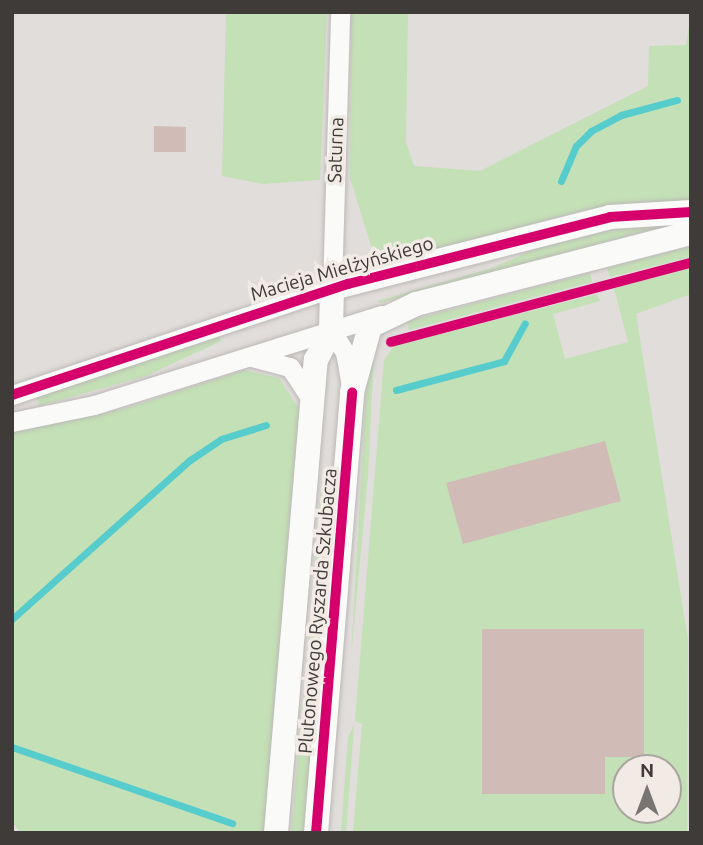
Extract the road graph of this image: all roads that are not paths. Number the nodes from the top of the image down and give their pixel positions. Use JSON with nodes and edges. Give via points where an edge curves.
{"nodes":[{"id":1,"x":340,"y":12,"type":"edge"},
{"id":2,"x":691,"y":212,"type":"edge"},
{"id":3,"x":691,"y":233,"type":"edge"},
{"id":4,"x":332,"y":288,"type":"junction"},
{"id":5,"x":416,"y":304,"type":"junction"},
{"id":6,"x":331,"y":330,"type":"junction"},
{"id":7,"x":227,"y":363,"type":"junction"},
{"id":8,"x":352,"y":392,"type":"junction"},
{"id":9,"x":12,"y":395,"type":"edge"},
{"id":10,"x":314,"y":403,"type":"junction"},
{"id":11,"x":12,"y":422,"type":"edge"},
{"id":12,"x":276,"y":833,"type":"edge"},
{"id":13,"x":316,"y":833,"type":"edge"}],
"edges":[{"from":1,"to":4,"type":"street","name":"Saturna"},
{"from":2,"to":4,"type":"street","name":"Macieja Mielżyńskiego","via":[[610,217]]},
{"from":3,"to":5,"type":"street"},
{"from":4,"to":6,"type":"street","name":"Macieja Mielżyńskiego"},
{"from":4,"to":9,"type":"street","name":"Macieja Mielżyńskiego"},
{"from":5,"to":6,"type":"street"},
{"from":5,"to":8,"type":"street","name":"Plutonowego Ryszarda Szkubacza","via":[[370,326]]},
{"from":6,"to":7,"type":"street"},
{"from":6,"to":8,"type":"street","name":"Plutonowego Ryszarda Szkubacza","via":[[345,352]]},
{"from":6,"to":10,"type":"street","name":"Plutonowego Ryszarda Szkubacza","via":[[316,360]]},
{"from":7,"to":10,"type":"street","via":[[279,361],[299,374]]},
{"from":7,"to":11,"type":"street"},
{"from":8,"to":13,"type":"street","name":"Plutonowego Ryszarda Szkubacza"},
{"from":10,"to":12,"type":"street","name":"Plutonowego Ryszarda Szkubacza"}]}
